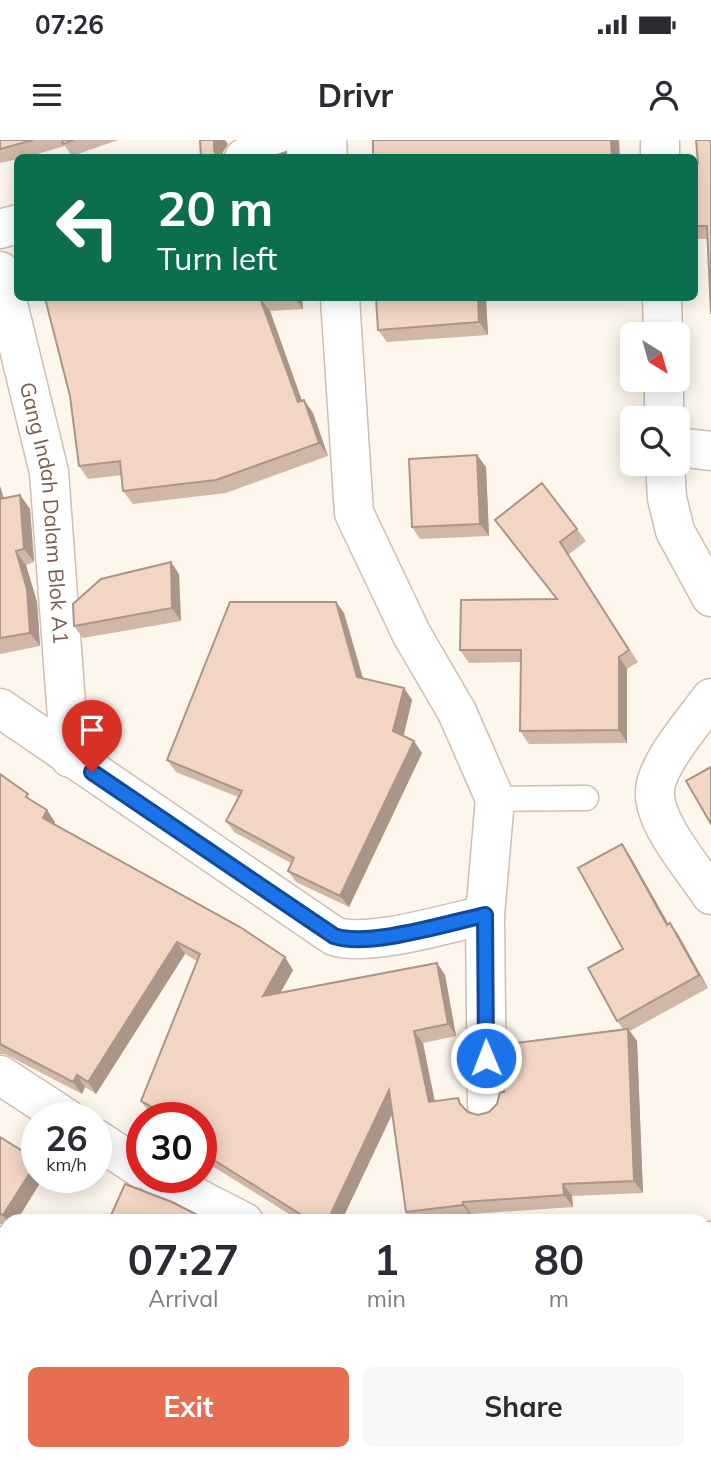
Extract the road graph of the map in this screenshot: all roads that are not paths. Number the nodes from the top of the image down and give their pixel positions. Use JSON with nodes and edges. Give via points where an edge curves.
{"nodes":[{"id":1,"x":304,"y":140,"type":"edge"},
{"id":2,"x":257,"y":154,"type":"edge"},
{"id":3,"x":0,"y":271,"type":"edge"},
{"id":4,"x":340,"y":301,"type":"edge"},
{"id":5,"x":663,"y":301,"type":"edge"},
{"id":6,"x":663,"y":322,"type":"edge"},
{"id":7,"x":690,"y":449,"type":"edge"},
{"id":8,"x":711,"y":451,"type":"edge"},
{"id":9,"x":666,"y":476,"type":"edge"},
{"id":10,"x":711,"y":597,"type":"edge"},
{"id":11,"x":711,"y":698,"type":"edge"},
{"id":12,"x":0,"y":708,"type":"edge"},
{"id":13,"x":70,"y":758,"type":"junction"},
{"id":14,"x":586,"y":798,"type":"dead end"},
{"id":15,"x":495,"y":799,"type":"junction"},
{"id":16,"x":711,"y":895,"type":"edge"},
{"id":17,"x":485,"y":915,"type":"junction"},
{"id":18,"x":0,"y":1075,"type":"edge"},
{"id":19,"x":41,"y":1102,"type":"edge"},
{"id":20,"x":487,"y":1105,"type":"dead end"},
{"id":21,"x":187,"y":1193,"type":"edge"},
{"id":22,"x":228,"y":1214,"type":"edge"}],
"edges":[{"from":1,"to":2,"type":"street"},
{"from":3,"to":13,"type":"street","name":"Gang Indah Dalam Blok A1","via":[[48,472]]},
{"from":4,"to":15,"type":"street","via":[[354,513],[412,635],[457,712]]},
{"from":5,"to":6,"type":"street"},
{"from":7,"to":8,"type":"street"},
{"from":9,"to":10,"type":"street","via":[[675,531]]},
{"from":11,"to":16,"type":"street","via":[[664,763],[654,790],[663,823]]},
{"from":12,"to":13,"type":"street"},
{"from":13,"to":17,"type":"street","via":[[334,936],[352,939],[400,934]]},
{"from":14,"to":15,"type":"lane"},
{"from":15,"to":17,"type":"street"},
{"from":17,"to":20,"type":"street"},
{"from":18,"to":19,"type":"street"},
{"from":21,"to":22,"type":"street"}]}
